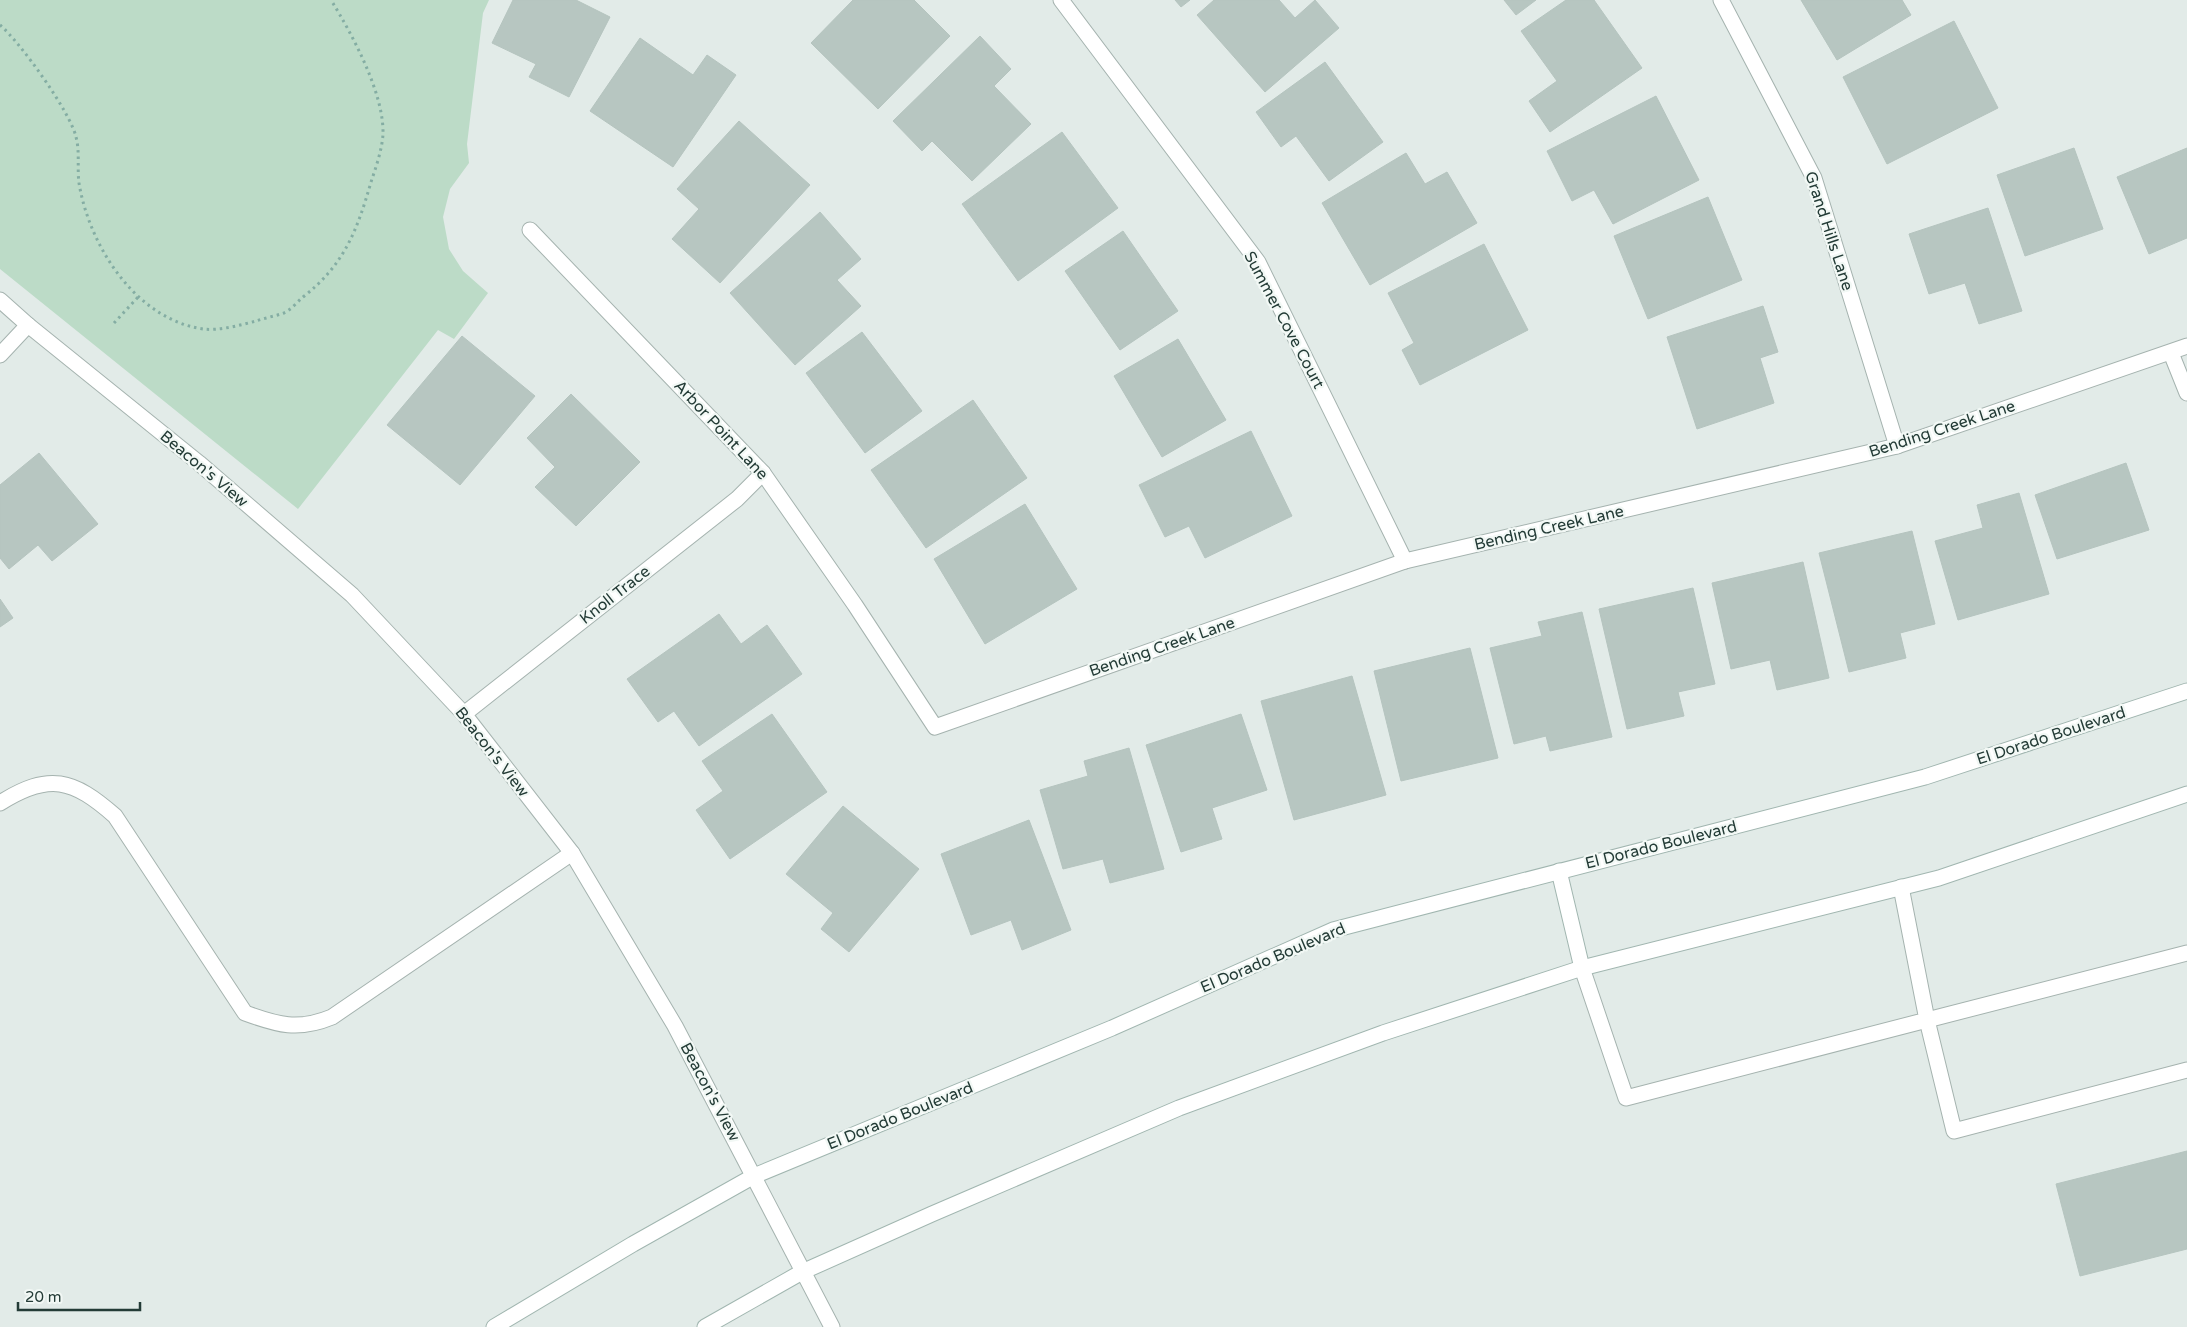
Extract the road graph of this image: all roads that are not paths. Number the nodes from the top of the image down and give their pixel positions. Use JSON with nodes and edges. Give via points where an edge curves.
{"nodes":[{"id":1,"x":1062,"y":0,"type":"edge"},
{"id":2,"x":1721,"y":0,"type":"edge"},
{"id":3,"x":530,"y":230,"type":"dead end"},
{"id":4,"x":0,"y":300,"type":"edge"},
{"id":5,"x":28,"y":326,"type":"junction"},
{"id":6,"x":2187,"y":346,"type":"edge"},
{"id":7,"x":2171,"y":353,"type":"junction"},
{"id":8,"x":0,"y":355,"type":"edge"},
{"id":9,"x":2187,"y":393,"type":"edge"},
{"id":10,"x":1897,"y":446,"type":"junction"},
{"id":11,"x":763,"y":473,"type":"junction"},
{"id":12,"x":1405,"y":561,"type":"junction"},
{"id":13,"x":2187,"y":691,"type":"edge"},
{"id":14,"x":464,"y":714,"type":"junction"},
{"id":15,"x":935,"y":727,"type":"joint"},
{"id":16,"x":2187,"y":794,"type":"edge"},
{"id":17,"x":0,"y":803,"type":"edge"},
{"id":18,"x":572,"y":853,"type":"junction"},
{"id":19,"x":1559,"y":871,"type":"junction"},
{"id":20,"x":1901,"y":887,"type":"junction"},
{"id":21,"x":2187,"y":953,"type":"edge"},
{"id":22,"x":1582,"y":968,"type":"junction"},
{"id":23,"x":1927,"y":1020,"type":"junction"},
{"id":24,"x":2187,"y":1070,"type":"edge"},
{"id":25,"x":754,"y":1176,"type":"junction"},
{"id":26,"x":802,"y":1272,"type":"junction"},
{"id":27,"x":494,"y":1327,"type":"edge"},
{"id":28,"x":706,"y":1327,"type":"edge"},
{"id":29,"x":832,"y":1327,"type":"edge"}],
"edges":[{"from":1,"to":12,"type":"street","name":"Summer Cove Court","via":[[1258,262]]},
{"from":2,"to":10,"type":"street","name":"Grand Hills Lane","via":[[1814,178]]},
{"from":3,"to":11,"type":"street","name":"Arbor Point Lane"},
{"from":4,"to":5,"type":"street","name":"Beacon's View"},
{"from":5,"to":8,"type":"street"},
{"from":5,"to":14,"type":"street","name":"Beacon's View","via":[[199,463],[352,595]]},
{"from":6,"to":7,"type":"street","name":"Bending Creek Lane"},
{"from":7,"to":9,"type":"street"},
{"from":7,"to":10,"type":"street","name":"Bending Creek Lane"},
{"from":10,"to":12,"type":"street","name":"Bending Creek Lane"},
{"from":11,"to":14,"type":"street","name":"Knoll Trace","via":[[737,499]]},
{"from":11,"to":15,"type":"street","name":"Arbor Point Lane"},
{"from":12,"to":15,"type":"street","name":"Bending Creek Lane"},
{"from":13,"to":19,"type":"street","name":"El Dorado Boulevard","via":[[1925,777]]},
{"from":14,"to":18,"type":"street","name":"Beacon's View"},
{"from":16,"to":20,"type":"street","via":[[2017,853]]},
{"from":17,"to":18,"type":"street","via":[[22,789],[48,782],[73,786],[92,796],[114,816],[245,1013],[277,1024],[313,1024],[332,1016]]},
{"from":18,"to":25,"type":"street","name":"Beacon's View","via":[[675,1026]]},
{"from":19,"to":22,"type":"street"},
{"from":19,"to":25,"type":"street","name":"El Dorado Boulevard","via":[[1333,930],[1112,1028]]},
{"from":20,"to":22,"type":"street"},
{"from":20,"to":23,"type":"street"},
{"from":21,"to":23,"type":"street"},
{"from":22,"to":23,"type":"street","via":[[1626,1098]]},
{"from":22,"to":26,"type":"street","via":[[1383,1033],[1179,1108]]},
{"from":23,"to":24,"type":"street","via":[[1954,1130]]},
{"from":25,"to":26,"type":"street","name":"Beacon's View"},
{"from":25,"to":27,"type":"street","name":"El Dorado Boulevard"},
{"from":26,"to":28,"type":"street"},
{"from":26,"to":29,"type":"street","name":"Beacon's View"}]}
